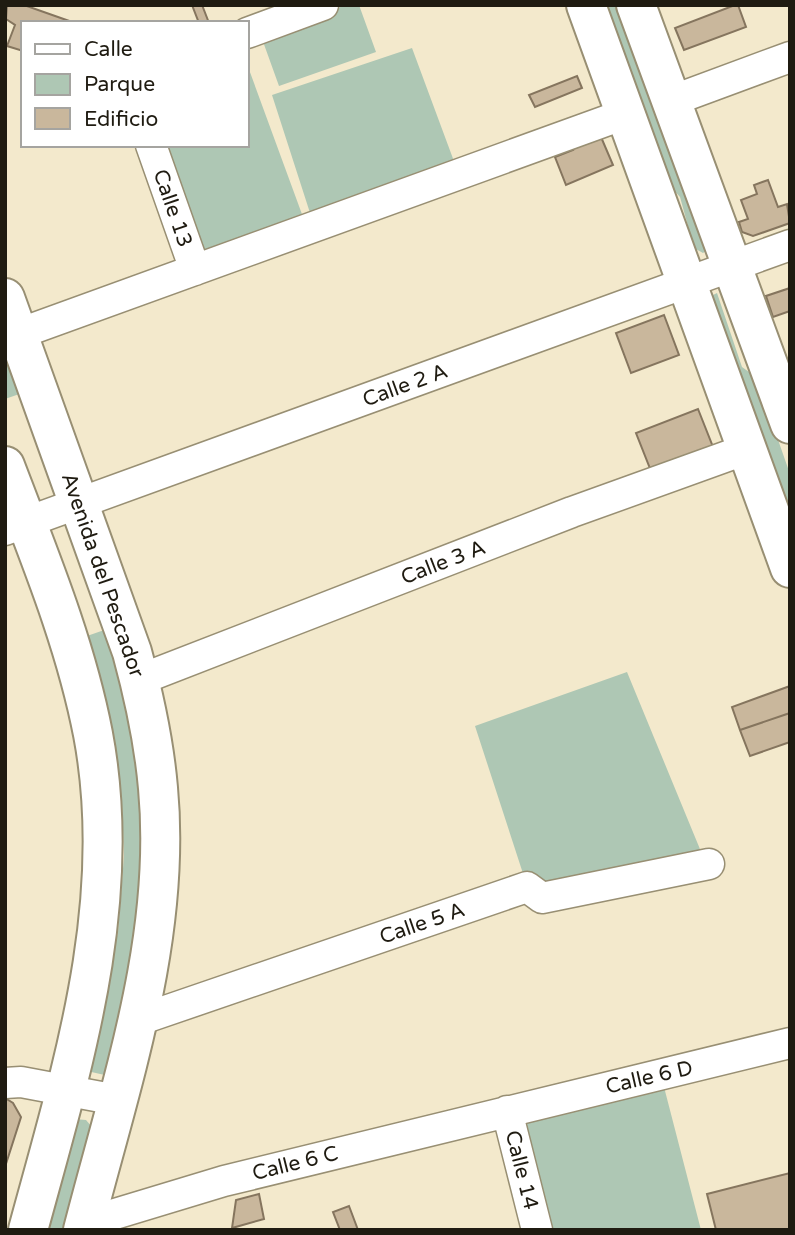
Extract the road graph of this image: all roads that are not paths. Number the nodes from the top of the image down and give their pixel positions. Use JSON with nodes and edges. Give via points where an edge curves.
{"nodes":[{"id":1,"x":323,"y":5,"type":"edge"},
{"id":2,"x":586,"y":5,"type":"edge"},
{"id":3,"x":636,"y":5,"type":"edge"},
{"id":4,"x":253,"y":22,"type":"edge"},
{"id":5,"x":790,"y":57,"type":"edge"},
{"id":6,"x":671,"y":101,"type":"junction"},
{"id":7,"x":625,"y":114,"type":"junction"},
{"id":8,"x":152,"y":147,"type":"edge"},
{"id":9,"x":790,"y":245,"type":"edge"},
{"id":10,"x":732,"y":267,"type":"junction"},
{"id":11,"x":195,"y":270,"type":"junction"},
{"id":12,"x":688,"y":283,"type":"junction"},
{"id":13,"x":5,"y":298,"type":"edge"},
{"id":14,"x":18,"y":334,"type":"junction"},
{"id":15,"x":790,"y":424,"type":"edge"},
{"id":16,"x":747,"y":449,"type":"junction"},
{"id":17,"x":5,"y":466,"type":"edge"},
{"id":18,"x":78,"y":503,"type":"junction"},
{"id":19,"x":16,"y":526,"type":"edge"},
{"id":20,"x":790,"y":568,"type":"edge"},
{"id":21,"x":139,"y":680,"type":"junction"},
{"id":22,"x":709,"y":864,"type":"dead end"},
{"id":23,"x":139,"y":1020,"type":"junction"},
{"id":24,"x":790,"y":1043,"type":"edge"},
{"id":25,"x":5,"y":1083,"type":"edge"},
{"id":26,"x":66,"y":1090,"type":"junction"},
{"id":27,"x":117,"y":1100,"type":"junction"},
{"id":28,"x":507,"y":1111,"type":"junction"},
{"id":29,"x":88,"y":1228,"type":"edge"},
{"id":30,"x":28,"y":1230,"type":"edge"},
{"id":31,"x":537,"y":1230,"type":"edge"}],
"edges":[{"from":1,"to":4,"type":"street"},
{"from":2,"to":7,"type":"main road"},
{"from":3,"to":6,"type":"main road"},
{"from":5,"to":6,"type":"street"},
{"from":6,"to":10,"type":"main road"},
{"from":7,"to":11,"type":"street"},
{"from":7,"to":12,"type":"main road"},
{"from":8,"to":11,"type":"street","name":"Calle 13"},
{"from":9,"to":10,"type":"street","name":"Calle 2 A"},
{"from":10,"to":12,"type":"street","name":"Calle 2 A"},
{"from":10,"to":15,"type":"main road"},
{"from":11,"to":14,"type":"street"},
{"from":12,"to":16,"type":"main road"},
{"from":12,"to":18,"type":"street","name":"Calle 2 A"},
{"from":13,"to":14,"type":"main road","name":"Avenida del Pescador"},
{"from":14,"to":18,"type":"main road","name":"Avenida del Pescador"},
{"from":16,"to":20,"type":"main road"},
{"from":16,"to":21,"type":"street","name":"Calle 3 A"},
{"from":17,"to":19,"type":"main road"},
{"from":18,"to":19,"type":"street","name":"Calle 2 A"},
{"from":18,"to":21,"type":"main road","name":"Avenida del Pescador"},
{"from":19,"to":26,"type":"main road","via":[[68,637],[93,733],[103,818],[100,913],[88,1000]]},
{"from":21,"to":23,"type":"main road","name":"Avenida del Pescador","via":[[158,788],[160,839],[155,915]]},
{"from":22,"to":23,"type":"street","name":"Calle 5 A","via":[[542,898],[527,887]]},
{"from":23,"to":27,"type":"main road","name":"Avenida del Pescador"},
{"from":24,"to":28,"type":"street","name":"Calle 6 D"},
{"from":25,"to":26,"type":"street"},
{"from":26,"to":27,"type":"street"},
{"from":26,"to":30,"type":"main road"},
{"from":27,"to":29,"type":"main road","name":"Avenida del Pescador"},
{"from":28,"to":29,"type":"street","name":"Calle 6 C","via":[[223,1181]]},
{"from":28,"to":31,"type":"street","name":"Calle 14"}]}
